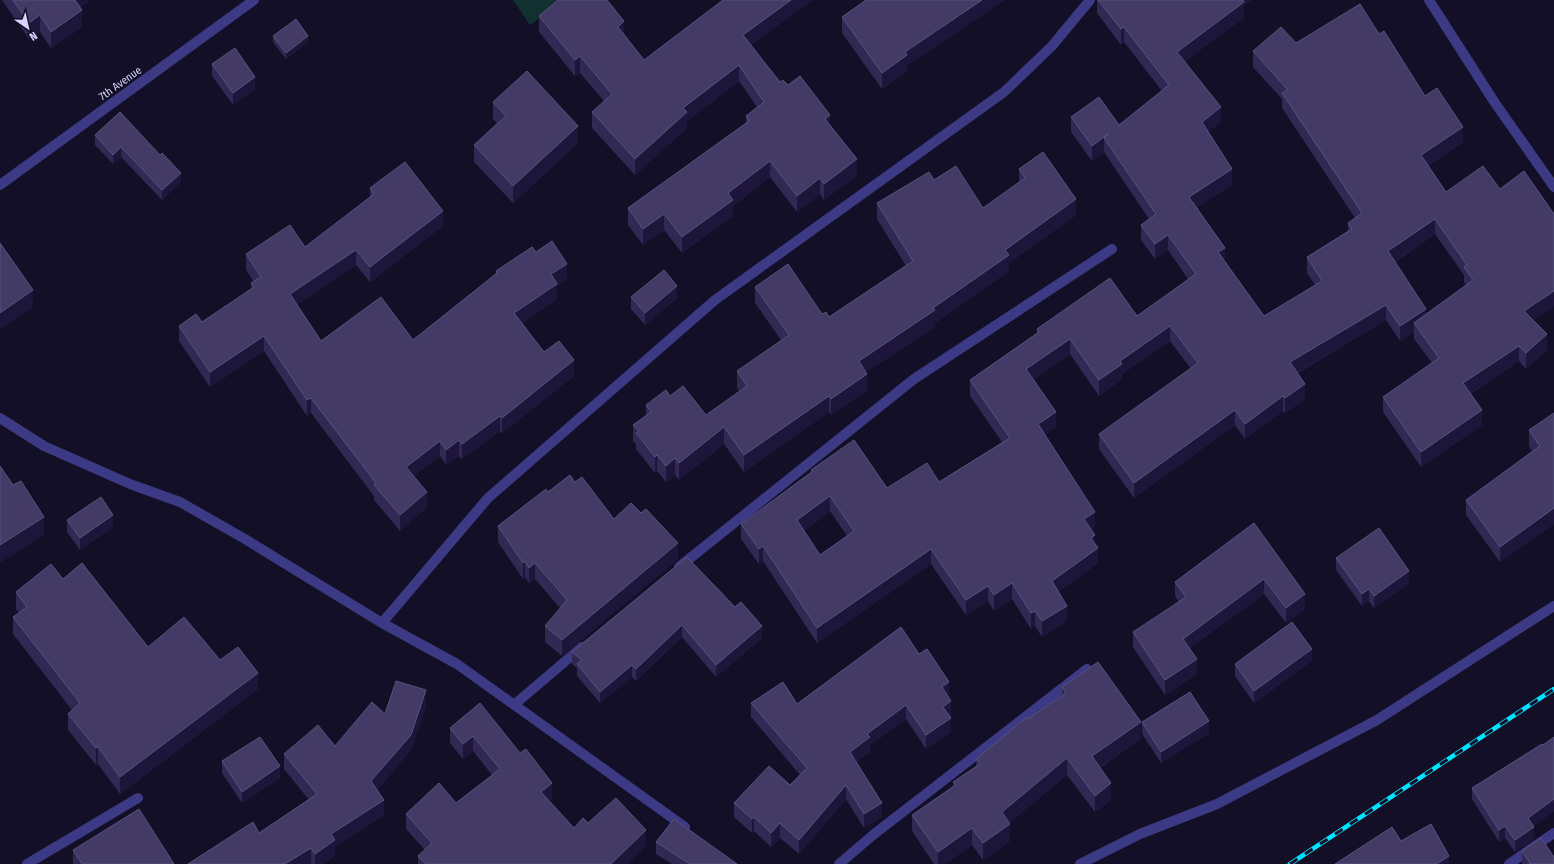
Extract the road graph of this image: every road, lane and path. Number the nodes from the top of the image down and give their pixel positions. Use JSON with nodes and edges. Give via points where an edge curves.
{"nodes":[{"id":1,"x":254,"y":0,"type":"edge"},
{"id":2,"x":1090,"y":0,"type":"edge"},
{"id":3,"x":1428,"y":0,"type":"edge"},
{"id":4,"x":0,"y":185,"type":"edge"},
{"id":5,"x":1554,"y":187,"type":"edge"},
{"id":6,"x":1112,"y":249,"type":"dead end"},
{"id":7,"x":0,"y":418,"type":"edge"},
{"id":8,"x":671,"y":573,"type":"edge"},
{"id":9,"x":1554,"y":606,"type":"edge"},
{"id":10,"x":382,"y":623,"type":"junction"},
{"id":11,"x":593,"y":638,"type":"edge"},
{"id":12,"x":1087,"y":669,"type":"edge"},
{"id":13,"x":515,"y":704,"type":"junction"},
{"id":14,"x":138,"y":798,"type":"dead end"},
{"id":15,"x":692,"y":832,"type":"edge"},
{"id":16,"x":1554,"y":833,"type":"edge"},
{"id":17,"x":27,"y":864,"type":"edge"},
{"id":18,"x":839,"y":864,"type":"edge"},
{"id":19,"x":1080,"y":864,"type":"edge"},
{"id":20,"x":1509,"y":864,"type":"edge"}],
"edges":[{"from":1,"to":4,"type":"street","name":"7th Avenue"},
{"from":2,"to":10,"type":"street","via":[[1052,46],[1004,92],[715,300],[488,498]]},
{"from":3,"to":5,"type":"street"},
{"from":6,"to":8,"type":"street","via":[[914,379]]},
{"from":7,"to":10,"type":"street","via":[[44,446],[130,484],[180,502]]},
{"from":9,"to":19,"type":"street","via":[[1377,720],[1217,804],[1140,834]]},
{"from":10,"to":13,"type":"street","via":[[458,664]]},
{"from":11,"to":13,"type":"street"},
{"from":12,"to":18,"type":"street"},
{"from":13,"to":15,"type":"street"},
{"from":14,"to":17,"type":"street"},
{"from":16,"to":20,"type":"street"}]}
